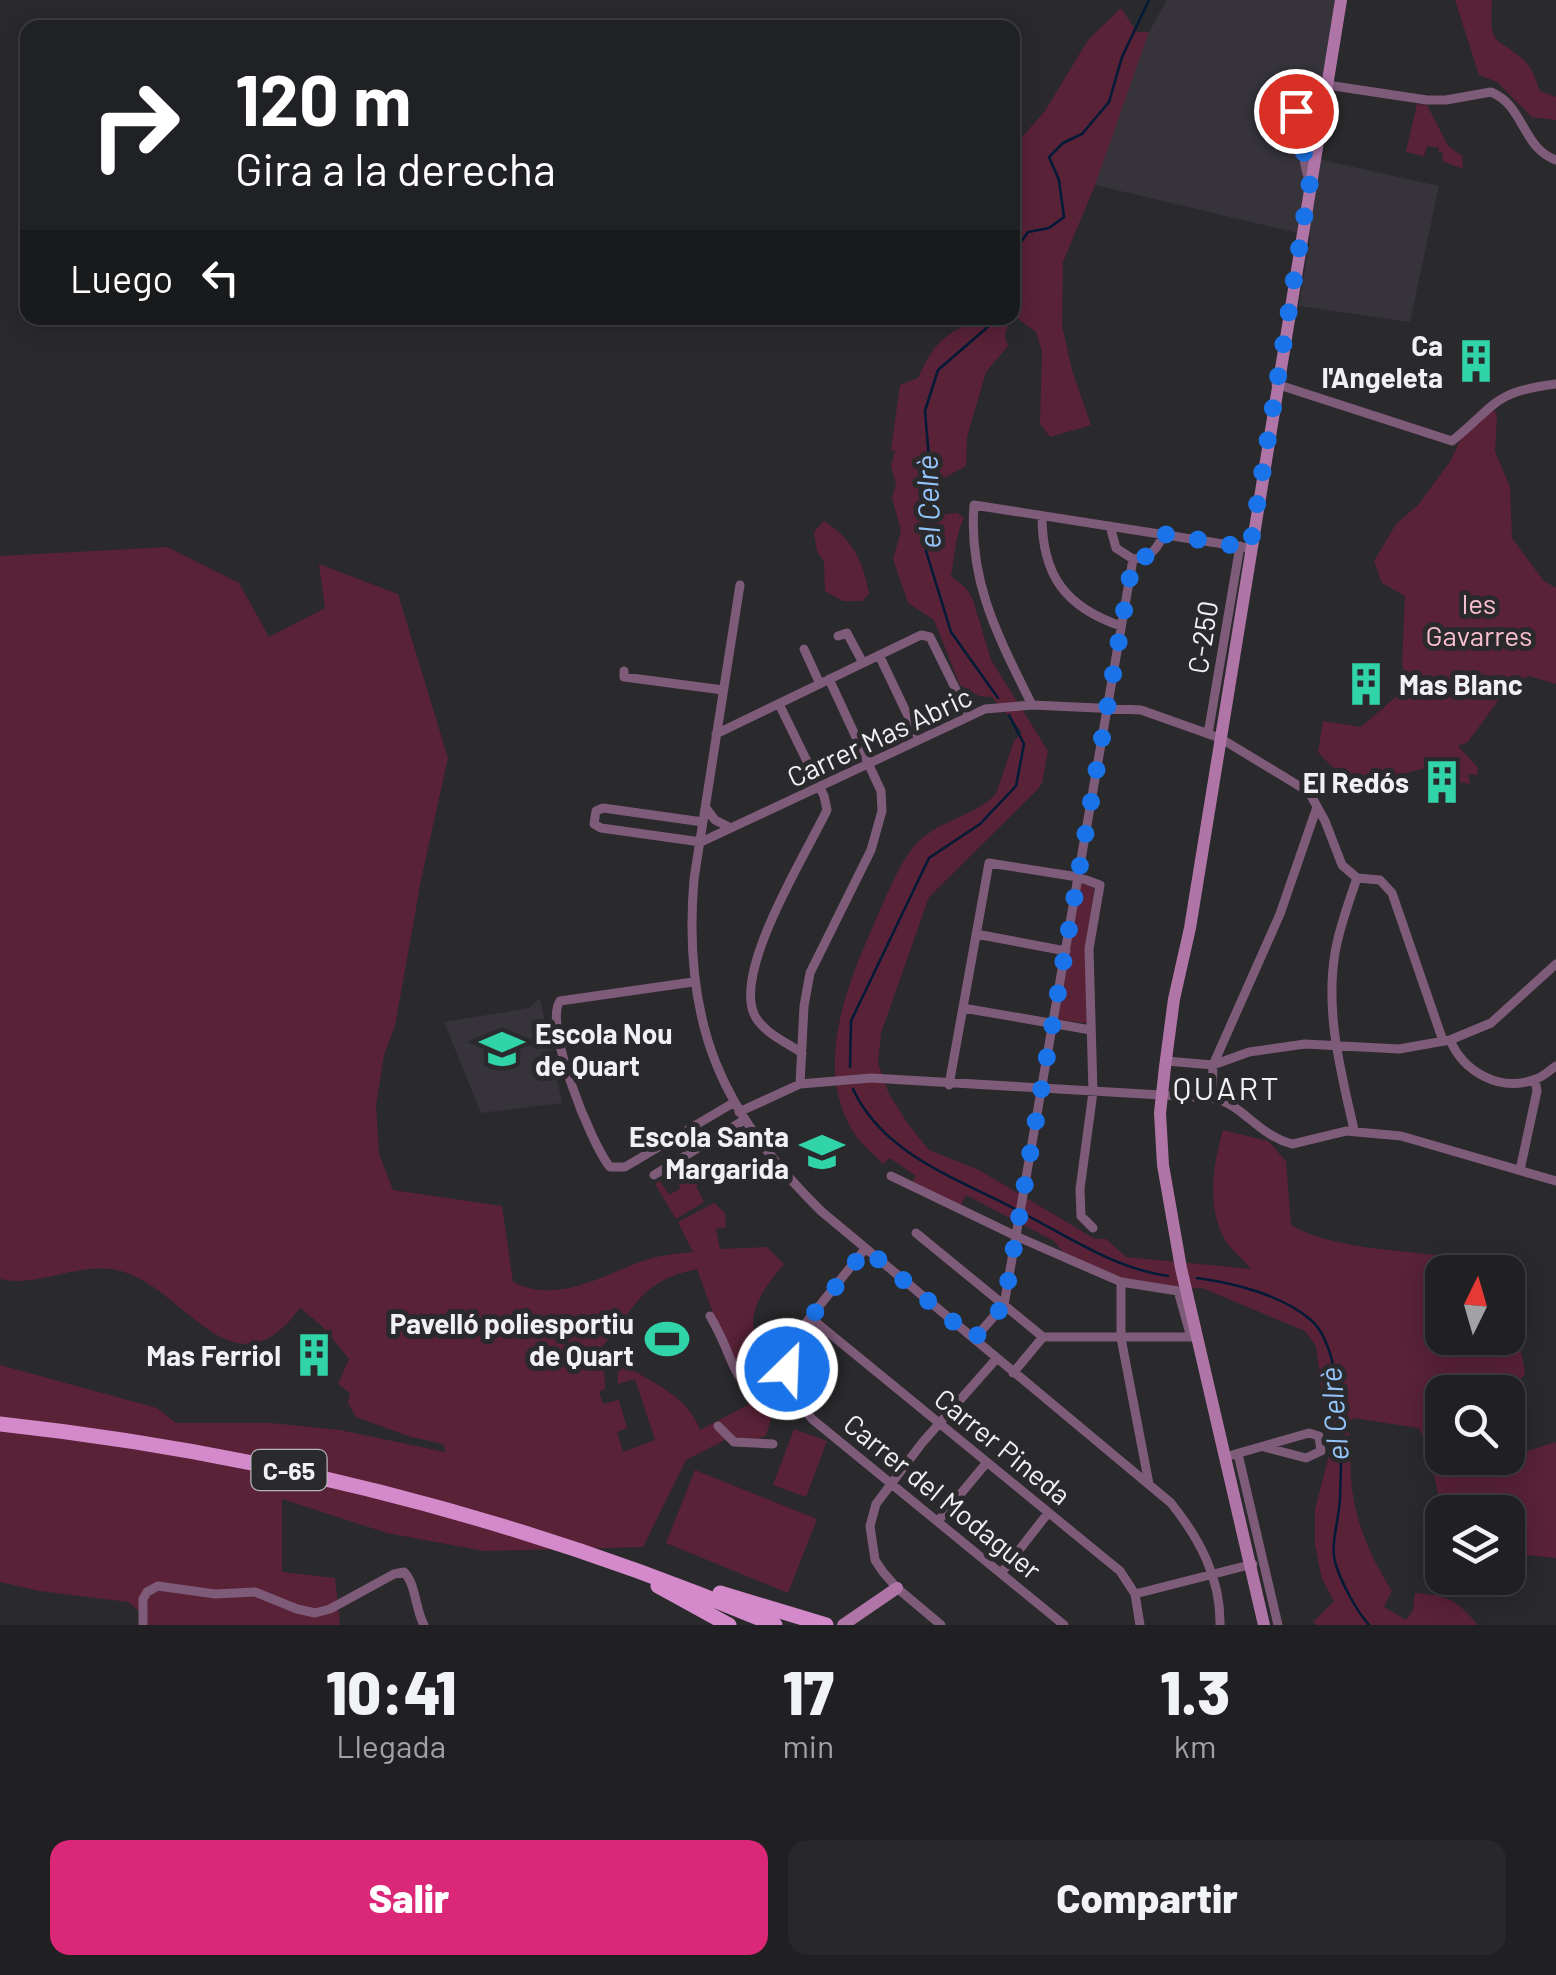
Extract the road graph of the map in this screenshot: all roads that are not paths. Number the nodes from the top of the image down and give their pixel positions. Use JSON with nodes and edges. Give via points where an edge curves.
{"nodes":[{"id":1,"x":1340,"y":0,"type":"edge"},
{"id":2,"x":1327,"y":84,"type":"junction"},
{"id":3,"x":1296,"y":111,"type":"dead end"},
{"id":4,"x":1556,"y":160,"type":"edge"},
{"id":5,"x":1310,"y":182,"type":"junction"},
{"id":6,"x":1276,"y":384,"type":"junction"},
{"id":7,"x":1556,"y":384,"type":"edge"},
{"id":8,"x":1042,"y":516,"type":"junction"},
{"id":9,"x":1110,"y":526,"type":"junction"},
{"id":10,"x":1163,"y":534,"type":"junction"},
{"id":11,"x":1245,"y":547,"type":"junction"},
{"id":12,"x":1133,"y":559,"type":"junction"},
{"id":13,"x":740,"y":585,"type":"dead end"},
{"id":14,"x":1121,"y":626,"type":"junction"},
{"id":15,"x":838,"y":636,"type":"dead end"},
{"id":16,"x":804,"y":649,"type":"dead end"},
{"id":17,"x":879,"y":655,"type":"junction"},
{"id":18,"x":863,"y":663,"type":"junction"},
{"id":19,"x":624,"y":672,"type":"dead end"},
{"id":20,"x":825,"y":681,"type":"junction"},
{"id":21,"x":723,"y":690,"type":"junction"},
{"id":22,"x":779,"y":704,"type":"junction"},
{"id":23,"x":1032,"y":705,"type":"junction"},
{"id":24,"x":1109,"y":707,"type":"junction"},
{"id":25,"x":968,"y":714,"type":"junction"},
{"id":26,"x":716,"y":734,"type":"junction"},
{"id":27,"x":1214,"y":736,"type":"junction"},
{"id":28,"x":919,"y":738,"type":"junction"},
{"id":29,"x":868,"y":764,"type":"junction"},
{"id":30,"x":820,"y":788,"type":"junction"},
{"id":31,"x":1318,"y":806,"type":"junction"},
{"id":32,"x":706,"y":808,"type":"junction"},
{"id":33,"x":703,"y":822,"type":"junction"},
{"id":34,"x":734,"y":828,"type":"junction"},
{"id":35,"x":701,"y":842,"type":"junction"},
{"id":36,"x":1078,"y":877,"type":"junction"},
{"id":37,"x":1357,"y":878,"type":"junction"},
{"id":38,"x":976,"y":934,"type":"junction"},
{"id":39,"x":1066,"y":951,"type":"junction"},
{"id":40,"x":1556,"y":964,"type":"edge"},
{"id":41,"x":694,"y":982,"type":"junction"},
{"id":42,"x":964,"y":1008,"type":"junction"},
{"id":43,"x":1054,"y":1024,"type":"junction"},
{"id":44,"x":1091,"y":1030,"type":"junction"},
{"id":45,"x":1447,"y":1041,"type":"junction"},
{"id":46,"x":1336,"y":1046,"type":"junction"},
{"id":47,"x":802,"y":1053,"type":"junction"},
{"id":48,"x":1166,"y":1061,"type":"junction"},
{"id":49,"x":1213,"y":1065,"type":"junction"},
{"id":50,"x":1556,"y":1066,"type":"edge"},
{"id":51,"x":1535,"y":1080,"type":"junction"},
{"id":52,"x":800,"y":1084,"type":"junction"},
{"id":53,"x":949,"y":1084,"type":"junction"},
{"id":54,"x":1042,"y":1090,"type":"junction"},
{"id":55,"x":1093,"y":1092,"type":"junction"},
{"id":56,"x":1162,"y":1095,"type":"junction"},
{"id":57,"x":1212,"y":1098,"type":"junction"},
{"id":58,"x":739,"y":1112,"type":"junction"},
{"id":59,"x":1354,"y":1130,"type":"junction"},
{"id":60,"x":1520,"y":1170,"type":"junction"},
{"id":61,"x":654,"y":1175,"type":"dead end"},
{"id":62,"x":891,"y":1176,"type":"dead end"},
{"id":63,"x":1556,"y":1181,"type":"edge"},
{"id":64,"x":1092,"y":1228,"type":"dead end"},
{"id":65,"x":916,"y":1233,"type":"dead end"},
{"id":66,"x":1018,"y":1238,"type":"junction"},
{"id":67,"x":866,"y":1249,"type":"junction"},
{"id":68,"x":1121,"y":1282,"type":"junction"},
{"id":69,"x":1004,"y":1305,"type":"junction"},
{"id":70,"x":710,"y":1316,"type":"dead end"},
{"id":71,"x":812,"y":1319,"type":"junction"},
{"id":72,"x":1194,"y":1337,"type":"junction"},
{"id":73,"x":1043,"y":1338,"type":"junction"},
{"id":74,"x":1121,"y":1338,"type":"junction"},
{"id":75,"x":974,"y":1339,"type":"junction"},
{"id":76,"x":997,"y":1358,"type":"junction"},
{"id":77,"x":1013,"y":1373,"type":"junction"},
{"id":78,"x":796,"y":1401,"type":"junction"},
{"id":79,"x":939,"y":1423,"type":"junction"},
{"id":80,"x":0,"y":1424,"type":"edge"},
{"id":81,"x":718,"y":1426,"type":"dead end"},
{"id":82,"x":774,"y":1444,"type":"dead end"},
{"id":83,"x":1264,"y":1447,"type":"junction"},
{"id":84,"x":1231,"y":1455,"type":"junction"},
{"id":85,"x":987,"y":1462,"type":"junction"},
{"id":86,"x":892,"y":1483,"type":"junction"},
{"id":87,"x":1149,"y":1484,"type":"junction"},
{"id":88,"x":1048,"y":1513,"type":"junction"},
{"id":89,"x":938,"y":1521,"type":"junction"},
{"id":90,"x":572,"y":1547,"type":"junction"},
{"id":91,"x":1256,"y":1563,"type":"junction"},
{"id":92,"x":1002,"y":1572,"type":"junction"},
{"id":93,"x":1212,"y":1574,"type":"junction"},
{"id":94,"x":671,"y":1582,"type":"junction"},
{"id":95,"x":897,"y":1588,"type":"junction"},
{"id":96,"x":1135,"y":1594,"type":"junction"},
{"id":97,"x":142,"y":1625,"type":"edge"},
{"id":98,"x":424,"y":1625,"type":"edge"},
{"id":99,"x":728,"y":1625,"type":"edge"},
{"id":100,"x":775,"y":1625,"type":"edge"},
{"id":101,"x":826,"y":1625,"type":"edge"},
{"id":102,"x":843,"y":1625,"type":"edge"},
{"id":103,"x":941,"y":1625,"type":"edge"},
{"id":104,"x":1064,"y":1625,"type":"edge"},
{"id":105,"x":1140,"y":1625,"type":"edge"},
{"id":106,"x":1220,"y":1625,"type":"edge"},
{"id":107,"x":1264,"y":1625,"type":"edge"},
{"id":108,"x":1278,"y":1625,"type":"edge"}],
"edges":[{"from":1,"to":2,"type":"main road","number":"C-250"},
{"from":2,"to":4,"type":"street","via":[[1427,100],[1491,92],[1509,104],[1542,155]]},
{"from":2,"to":5,"type":"main road","number":"C-250"},
{"from":3,"to":5,"type":"street","via":[[1304,122],[1302,163]]},
{"from":5,"to":6,"type":"main road","number":"C-250"},
{"from":6,"to":7,"type":"street","via":[[1452,441],[1496,398]]},
{"from":6,"to":11,"type":"main road","number":"C-250"},
{"from":8,"to":9,"type":"street"},
{"from":8,"to":14,"type":"street","via":[[1054,578],[1080,607]]},
{"from":8,"to":23,"type":"street","via":[[974,505],[971,540],[997,637]]},
{"from":9,"to":10,"type":"street"},
{"from":9,"to":12,"type":"street","via":[[1116,548]]},
{"from":10,"to":11,"type":"street"},
{"from":10,"to":12,"type":"street","via":[[1151,554]]},
{"from":11,"to":27,"type":"main road","number":"C-250"},
{"from":12,"to":14,"type":"street"},
{"from":13,"to":21,"type":"street"},
{"from":14,"to":24,"type":"street"},
{"from":15,"to":18,"type":"street","via":[[846,632]]},
{"from":16,"to":20,"type":"street"},
{"from":17,"to":18,"type":"street"},
{"from":17,"to":25,"type":"street","via":[[930,637]]},
{"from":17,"to":28,"type":"street"},
{"from":18,"to":20,"type":"street"},
{"from":19,"to":21,"type":"street"},
{"from":20,"to":22,"type":"street"},
{"from":20,"to":29,"type":"street"},
{"from":21,"to":26,"type":"street"},
{"from":22,"to":26,"type":"street"},
{"from":22,"to":30,"type":"street"},
{"from":23,"to":24,"type":"street","name":"Carrer Mas Abric"},
{"from":23,"to":25,"type":"street","name":"Carrer Mas Abric"},
{"from":24,"to":27,"type":"street","name":"Carrer Mas Abric","via":[[1142,710]]},
{"from":24,"to":36,"type":"street"},
{"from":25,"to":28,"type":"street","name":"Carrer Mas Abric"},
{"from":26,"to":32,"type":"street"},
{"from":27,"to":31,"type":"street","name":"Carrer Mas Abric","via":[[1309,792]]},
{"from":27,"to":48,"type":"main road","number":"C-250"},
{"from":28,"to":29,"type":"street","name":"Carrer Mas Abric"},
{"from":29,"to":30,"type":"street","name":"Carrer Mas Abric"},
{"from":29,"to":47,"type":"street","via":[[882,811],[871,850],[810,973]]},
{"from":30,"to":34,"type":"street","name":"Carrer Mas Abric"},
{"from":30,"to":47,"type":"street","via":[[827,810],[765,933],[752,988],[755,1017]]},
{"from":31,"to":37,"type":"street","via":[[1336,854]]},
{"from":31,"to":49,"type":"street","via":[[1280,914]]},
{"from":32,"to":33,"type":"street"},
{"from":32,"to":34,"type":"street"},
{"from":33,"to":35,"type":"street"},
{"from":33,"to":35,"type":"street","via":[[603,808],[594,824]]},
{"from":34,"to":35,"type":"street","name":"Carrer Mas Abric"},
{"from":35,"to":41,"type":"street","via":[[690,924]]},
{"from":36,"to":38,"type":"street","via":[[989,862]]},
{"from":36,"to":39,"type":"street"},
{"from":36,"to":44,"type":"street","via":[[1100,885],[1089,949]]},
{"from":37,"to":45,"type":"street","via":[[1380,880],[1392,893]]},
{"from":37,"to":46,"type":"street","via":[[1335,951]]},
{"from":38,"to":39,"type":"street"},
{"from":38,"to":42,"type":"street"},
{"from":39,"to":43,"type":"street"},
{"from":40,"to":45,"type":"street","via":[[1491,1023]]},
{"from":41,"to":58,"type":"street","via":[[708,1043]]},
{"from":41,"to":58,"type":"street","via":[[560,1000],[558,1037],[584,1115],[610,1167],[625,1167]]},
{"from":42,"to":43,"type":"street"},
{"from":42,"to":53,"type":"street"},
{"from":43,"to":44,"type":"street"},
{"from":43,"to":54,"type":"street"},
{"from":44,"to":55,"type":"street"},
{"from":45,"to":46,"type":"street"},
{"from":45,"to":51,"type":"street","via":[[1480,1077]]},
{"from":46,"to":49,"type":"street","via":[[1248,1052]]},
{"from":46,"to":59,"type":"street"},
{"from":47,"to":52,"type":"street"},
{"from":48,"to":49,"type":"street"},
{"from":48,"to":56,"type":"main road","number":"C-250"},
{"from":49,"to":57,"type":"street"},
{"from":50,"to":51,"type":"street"},
{"from":51,"to":60,"type":"street"},
{"from":52,"to":53,"type":"street","via":[[871,1078]]},
{"from":52,"to":58,"type":"street"},
{"from":53,"to":54,"type":"street"},
{"from":54,"to":55,"type":"street"},
{"from":54,"to":66,"type":"street"},
{"from":55,"to":56,"type":"street"},
{"from":55,"to":64,"type":"street","via":[[1080,1189],[1081,1216]]},
{"from":56,"to":57,"type":"street"},
{"from":56,"to":72,"type":"main road","number":"C-250","via":[[1163,1164]]},
{"from":57,"to":59,"type":"street","via":[[1233,1104],[1250,1123],[1292,1144]]},
{"from":58,"to":61,"type":"street"},
{"from":58,"to":67,"type":"street","via":[[809,1199]]},
{"from":59,"to":60,"type":"street","via":[[1427,1142]]},
{"from":60,"to":63,"type":"street"},
{"from":62,"to":66,"type":"street"},
{"from":65,"to":69,"type":"street"},
{"from":66,"to":68,"type":"street"},
{"from":66,"to":69,"type":"street"},
{"from":67,"to":71,"type":"street"},
{"from":67,"to":75,"type":"street"},
{"from":68,"to":72,"type":"street","via":[[1178,1291]]},
{"from":68,"to":74,"type":"street"},
{"from":69,"to":73,"type":"street"},
{"from":69,"to":75,"type":"street"},
{"from":70,"to":78,"type":"street","via":[[745,1387],[787,1411]]},
{"from":71,"to":78,"type":"street","via":[[790,1350],[788,1384]]},
{"from":71,"to":79,"type":"street","name":"Carrer Pineda"},
{"from":72,"to":74,"type":"street"},
{"from":72,"to":84,"type":"main road","number":"C-250"},
{"from":73,"to":74,"type":"street"},
{"from":73,"to":77,"type":"street"},
{"from":74,"to":87,"type":"street"},
{"from":75,"to":76,"type":"street"},
{"from":76,"to":77,"type":"street"},
{"from":76,"to":79,"type":"street"},
{"from":77,"to":87,"type":"street"},
{"from":78,"to":86,"type":"street","name":"Carrer del Modaguer"},
{"from":79,"to":85,"type":"street","name":"Carrer Pineda"},
{"from":79,"to":86,"type":"street"},
{"from":80,"to":90,"type":"main road","number":"C-65","via":[[266,1465]]},
{"from":81,"to":82,"type":"street","via":[[734,1442]]},
{"from":83,"to":83,"type":"street","via":[[1308,1433],[1319,1436],[1321,1451],[1306,1458]]},
{"from":83,"to":84,"type":"street"},
{"from":84,"to":91,"type":"main road","number":"C-250"},
{"from":85,"to":88,"type":"street","name":"Carrer Pineda"},
{"from":85,"to":89,"type":"street"},
{"from":86,"to":89,"type":"street","name":"Carrer del Modaguer"},
{"from":86,"to":95,"type":"street","via":[[876,1504],[871,1536],[875,1560]]},
{"from":87,"to":93,"type":"street","via":[[1187,1524]]},
{"from":88,"to":92,"type":"street"},
{"from":88,"to":96,"type":"street","name":"Carrer Pineda","via":[[1120,1571]]},
{"from":89,"to":92,"type":"street","name":"Carrer del Modaguer"},
{"from":90,"to":94,"type":"main road","number":"C-65"},
{"from":90,"to":99,"type":"main road"},
{"from":91,"to":93,"type":"street"},
{"from":91,"to":107,"type":"main road","number":"C-250"},
{"from":91,"to":108,"type":"street"},
{"from":92,"to":104,"type":"street","name":"Carrer del Modaguer"},
{"from":93,"to":96,"type":"street"},
{"from":93,"to":106,"type":"street"},
{"from":94,"to":100,"type":"main road","number":"C-65"},
{"from":94,"to":101,"type":"main road"},
{"from":95,"to":102,"type":"main road"},
{"from":95,"to":103,"type":"street"},
{"from":96,"to":105,"type":"street"},
{"from":97,"to":98,"type":"street","via":[[143,1599],[158,1586],[255,1592],[316,1612],[404,1572]]}]}
